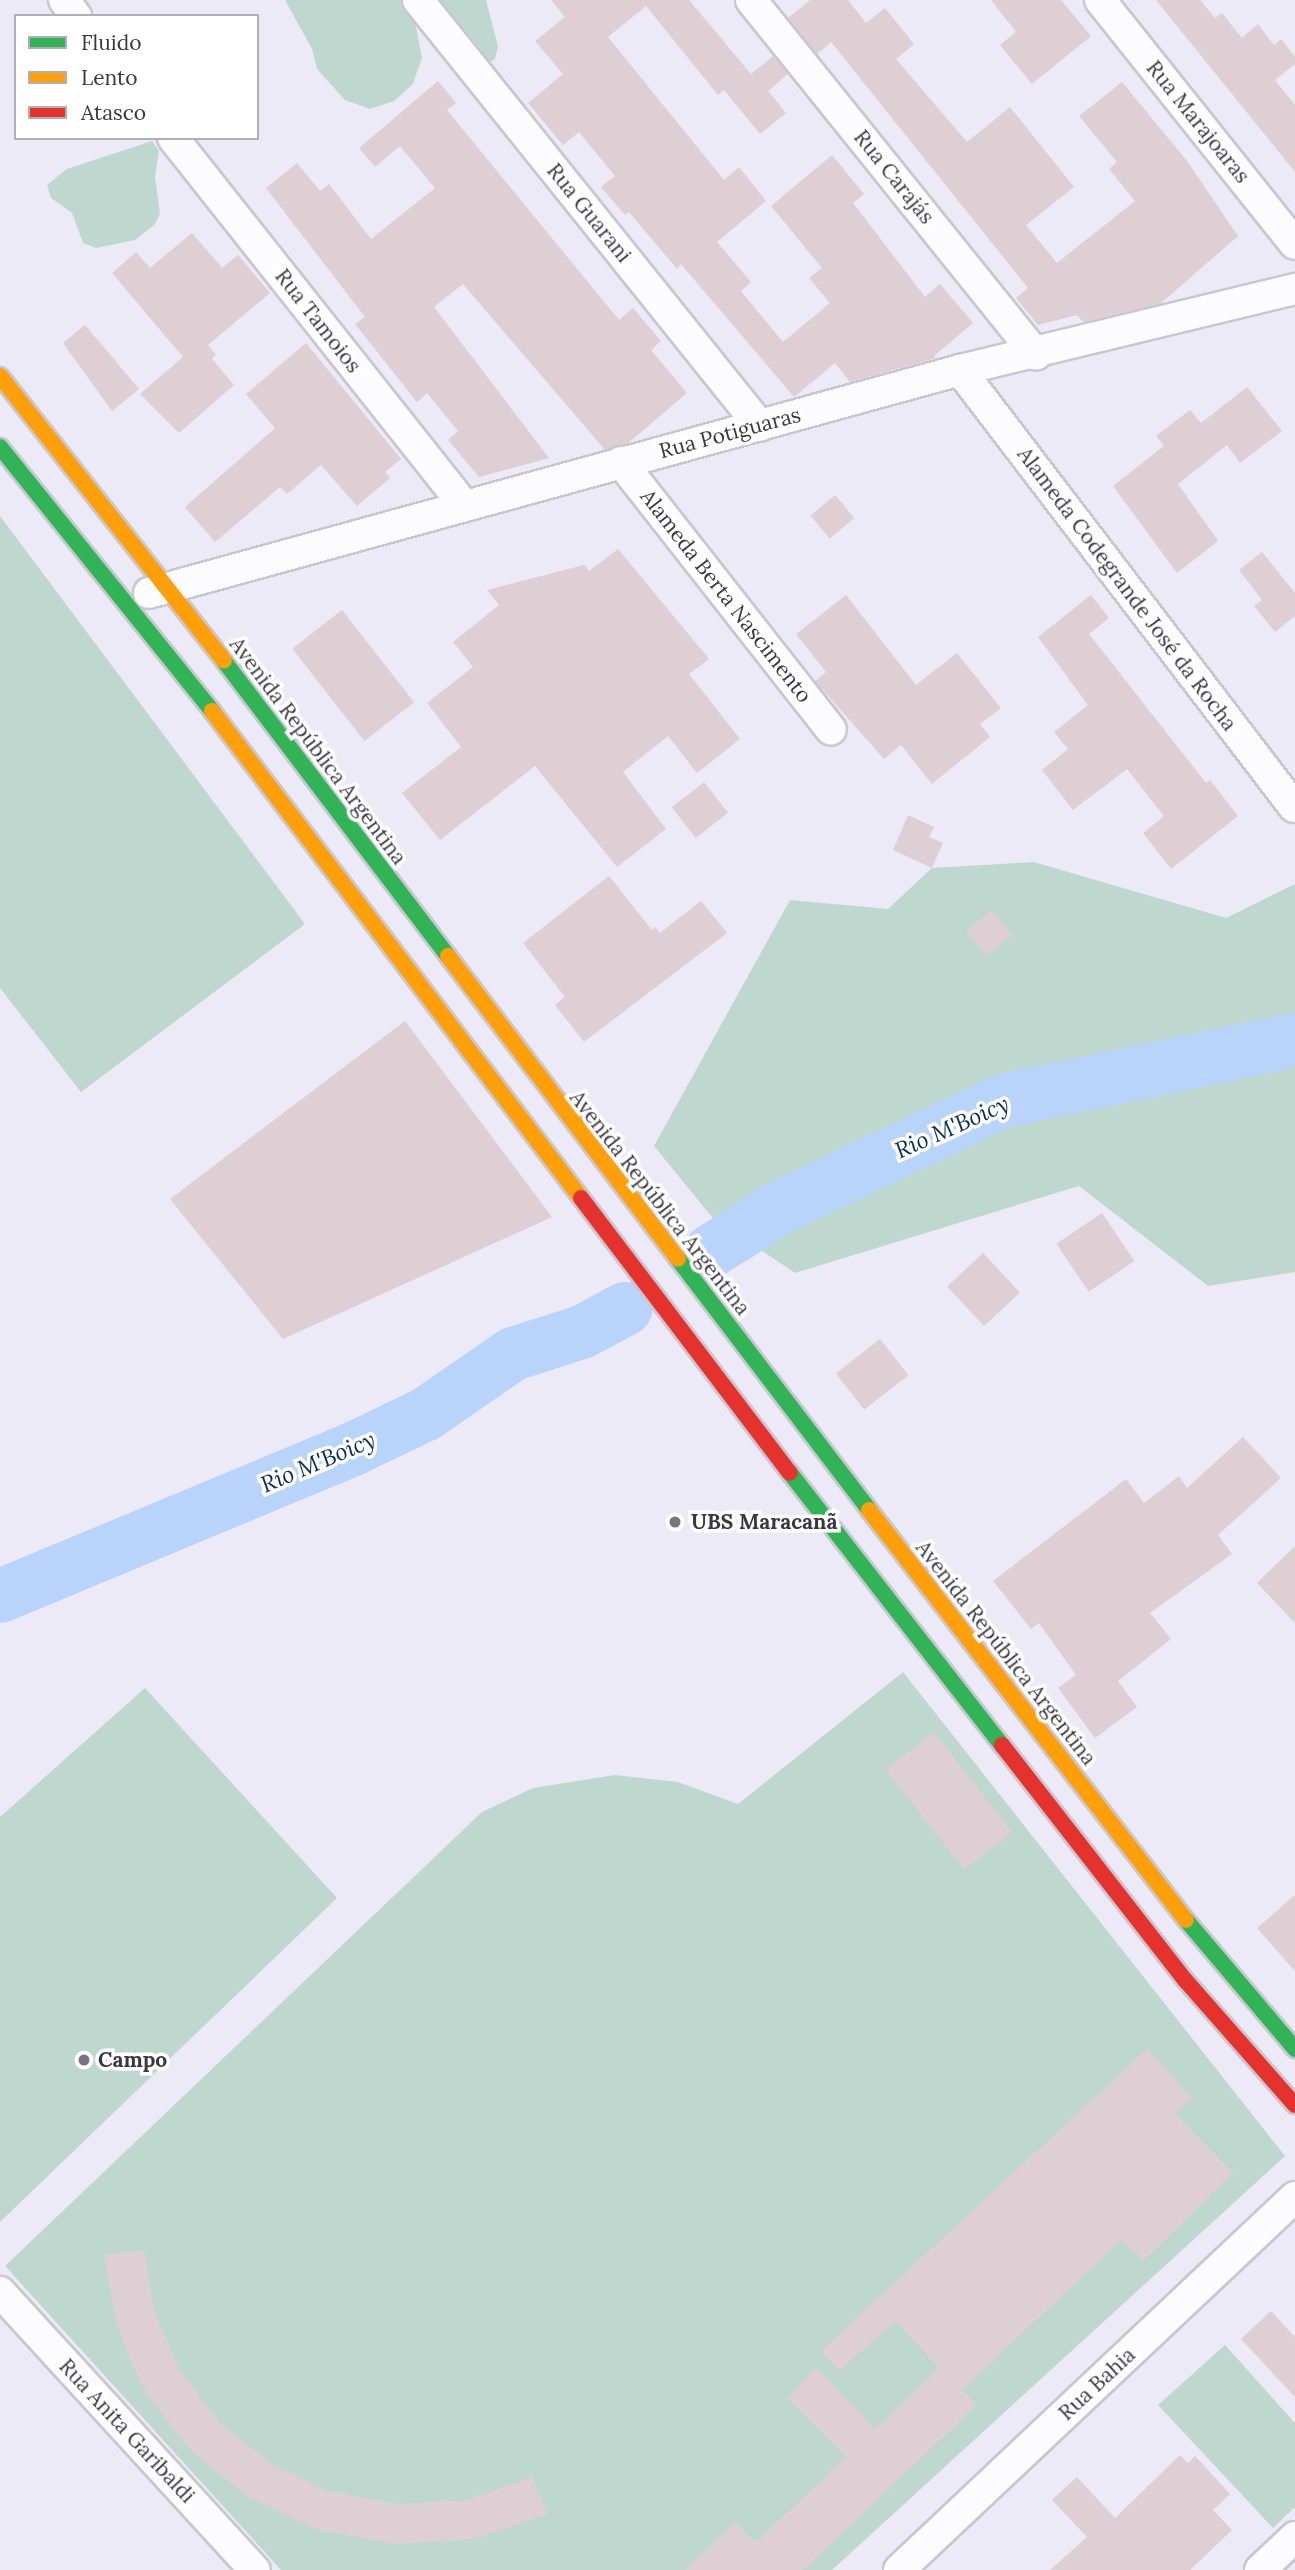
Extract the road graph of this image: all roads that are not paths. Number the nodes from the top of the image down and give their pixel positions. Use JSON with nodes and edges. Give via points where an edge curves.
{"nodes":[{"id":1,"x":418,"y":0,"type":"edge"},
{"id":2,"x":751,"y":0,"type":"edge"},
{"id":3,"x":1100,"y":0,"type":"edge"},
{"id":4,"x":175,"y":140,"type":"edge"},
{"id":5,"x":1295,"y":244,"type":"edge"},
{"id":6,"x":1295,"y":289,"type":"edge"},
{"id":7,"x":1036,"y":355,"type":"junction"},
{"id":8,"x":960,"y":370,"type":"junction"},
{"id":9,"x":0,"y":376,"type":"edge"},
{"id":10,"x":760,"y":426,"type":"junction"},
{"id":11,"x":0,"y":447,"type":"edge"},
{"id":12,"x":621,"y":463,"type":"junction"},
{"id":13,"x":464,"y":505,"type":"junction"},
{"id":14,"x":167,"y":586,"type":"junction"},
{"id":15,"x":129,"y":602,"type":"junction"},
{"id":16,"x":831,"y":730,"type":"dead end"},
{"id":17,"x":1294,"y":807,"type":"edge"},
{"id":18,"x":1295,"y":2049,"type":"edge"},
{"id":19,"x":1295,"y":2105,"type":"edge"},
{"id":20,"x":1295,"y":2197,"type":"edge"},
{"id":21,"x":0,"y":2292,"type":"edge"},
{"id":22,"x":1295,"y":2537,"type":"edge"},
{"id":23,"x":241,"y":2565,"type":"edge"},
{"id":24,"x":899,"y":2570,"type":"edge"},
{"id":25,"x":1260,"y":2570,"type":"edge"}],
"edges":[{"from":1,"to":10,"type":"street","name":"Rua Guarani"},
{"from":2,"to":7,"type":"street","name":"Rua Carajás"},
{"from":3,"to":5,"type":"street","name":"Rua Marajoaras"},
{"from":4,"to":13,"type":"street","name":"Rua Tamoios"},
{"from":6,"to":7,"type":"street","name":"Rua Potiguaras"},
{"from":7,"to":8,"type":"street","name":"Rua Potiguaras"},
{"from":8,"to":10,"type":"street","name":"Rua Potiguaras"},
{"from":8,"to":17,"type":"street","name":"Alameda Codegrande José da Rocha"},
{"from":9,"to":14,"type":"main road","name":"Avenida República Argentina"},
{"from":10,"to":12,"type":"street","name":"Rua Potiguaras"},
{"from":11,"to":15,"type":"main road"},
{"from":12,"to":13,"type":"street","name":"Rua Potiguaras"},
{"from":12,"to":16,"type":"street","name":"Alameda Berta Nascimento"},
{"from":13,"to":14,"type":"street","name":"Rua Potiguaras"},
{"from":14,"to":15,"type":"street","name":"Rua Potiguaras"},
{"from":14,"to":18,"type":"main road","name":"Avenida República Argentina","via":[[972,1646],[1215,1957]]},
{"from":15,"to":19,"type":"main road","via":[[785,1467],[1186,1981]]},
{"from":20,"to":24,"type":"street","name":"Rua Bahia"},
{"from":21,"to":23,"type":"street","name":"Rua Anita Garibaldi"},
{"from":22,"to":25,"type":"street"}]}
